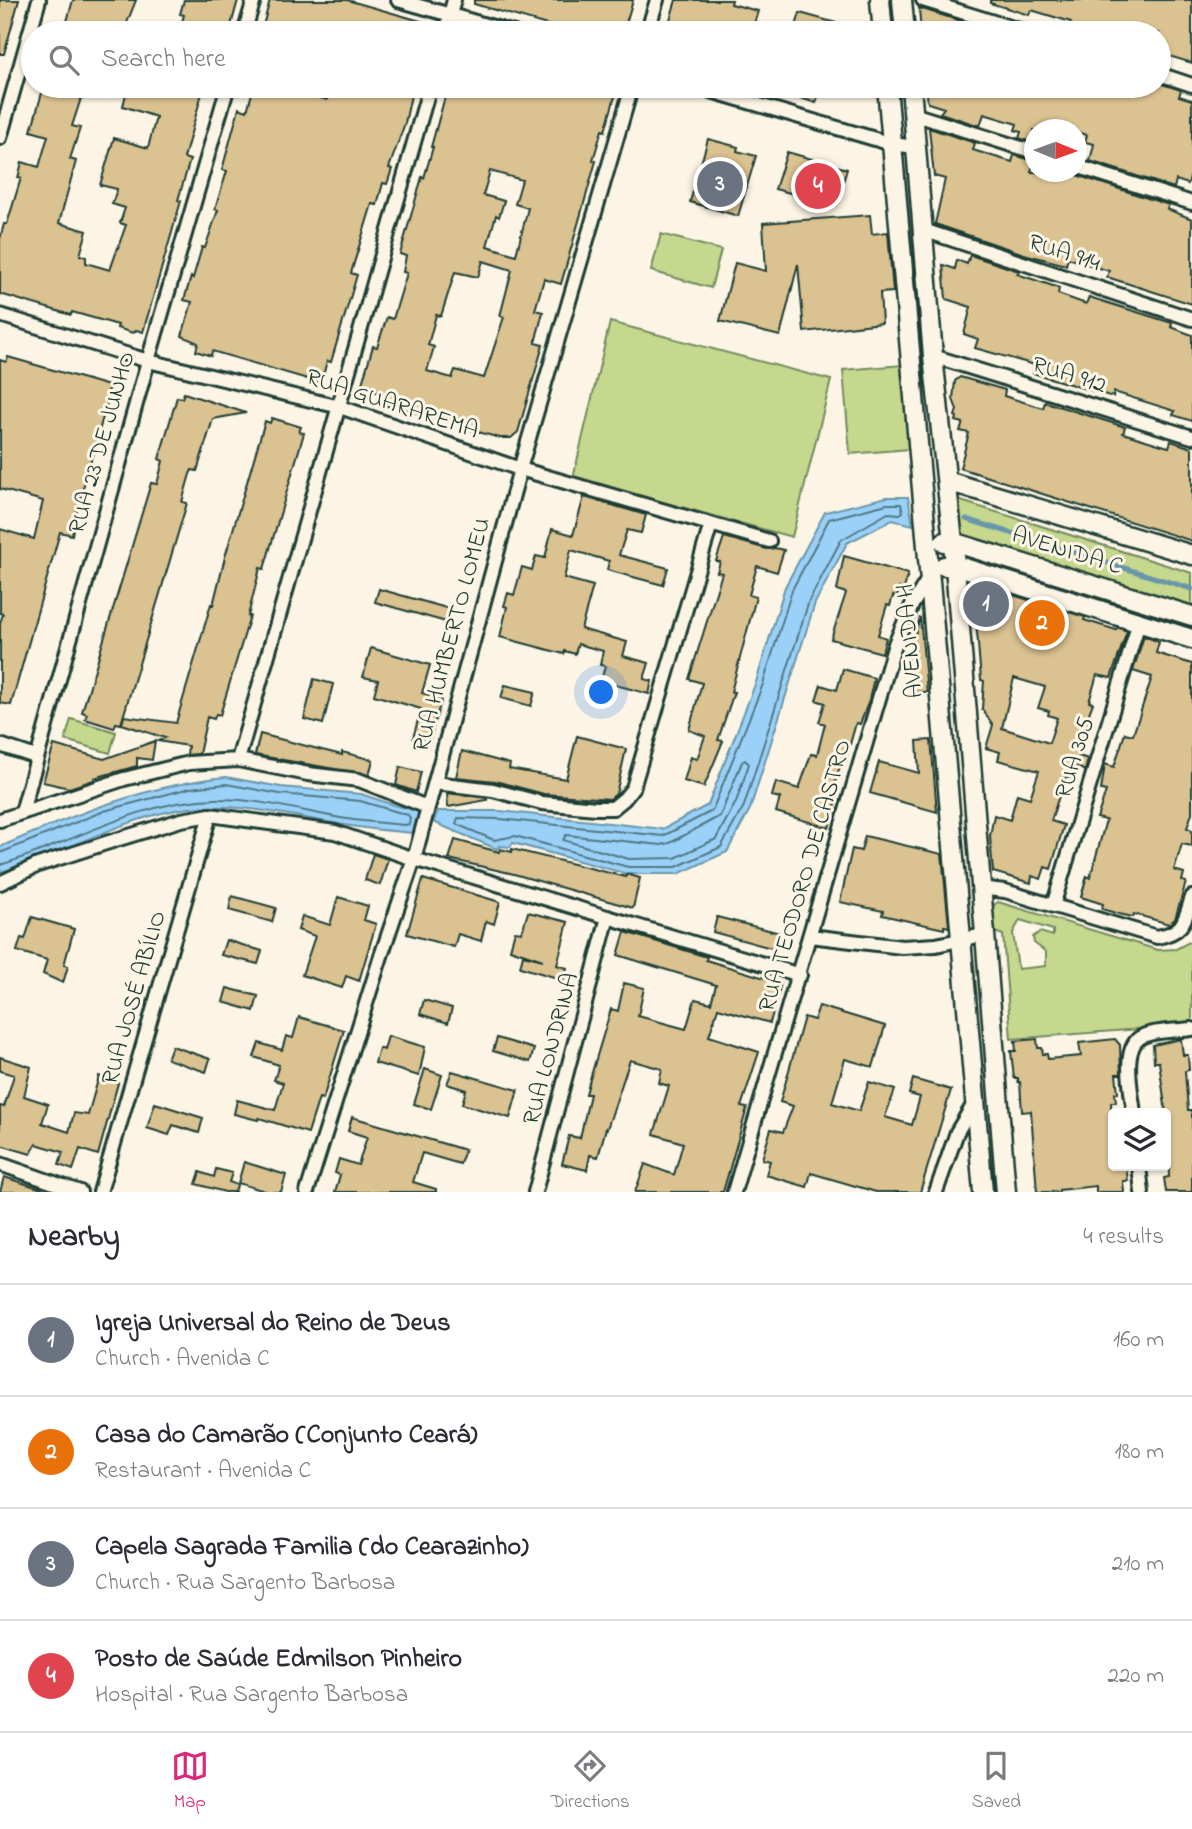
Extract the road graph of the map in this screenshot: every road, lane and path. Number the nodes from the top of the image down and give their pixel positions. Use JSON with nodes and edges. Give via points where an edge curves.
{"nodes":[{"id":1,"x":39,"y":0,"type":"edge"},
{"id":2,"x":254,"y":0,"type":"edge"},
{"id":3,"x":398,"y":0,"type":"edge"},
{"id":4,"x":454,"y":0,"type":"edge"},
{"id":5,"x":657,"y":0,"type":"edge"},
{"id":6,"x":880,"y":0,"type":"edge"},
{"id":7,"x":902,"y":0,"type":"edge"},
{"id":8,"x":923,"y":0,"type":"edge"},
{"id":9,"x":450,"y":15,"type":"junction"},
{"id":10,"x":33,"y":21,"type":"edge"},
{"id":11,"x":248,"y":21,"type":"edge"},
{"id":12,"x":448,"y":21,"type":"edge"},
{"id":13,"x":471,"y":21,"type":"edge"},
{"id":14,"x":651,"y":21,"type":"edge"},
{"id":15,"x":882,"y":21,"type":"edge"},
{"id":16,"x":904,"y":21,"type":"edge"},
{"id":17,"x":990,"y":21,"type":"edge"},
{"id":18,"x":21,"y":64,"type":"edge"},
{"id":19,"x":1171,"y":78,"type":"edge"},
{"id":20,"x":1192,"y":85,"type":"edge"},
{"id":21,"x":225,"y":98,"type":"edge"},
{"id":22,"x":427,"y":98,"type":"edge"},
{"id":23,"x":628,"y":98,"type":"edge"},
{"id":24,"x":735,"y":98,"type":"edge"},
{"id":25,"x":888,"y":98,"type":"edge"},
{"id":26,"x":912,"y":98,"type":"edge"},
{"id":27,"x":914,"y":114,"type":"junction"},
{"id":28,"x":0,"y":138,"type":"edge"},
{"id":29,"x":892,"y":144,"type":"junction"},
{"id":30,"x":915,"y":147,"type":"junction"},
{"id":31,"x":1024,"y":149,"type":"edge"},
{"id":32,"x":1087,"y":170,"type":"edge"},
{"id":33,"x":1192,"y":203,"type":"edge"},
{"id":34,"x":923,"y":230,"type":"junction"},
{"id":35,"x":0,"y":315,"type":"edge"},
{"id":36,"x":1192,"y":319,"type":"edge"},
{"id":37,"x":933,"y":356,"type":"junction"},
{"id":38,"x":148,"y":361,"type":"junction"},
{"id":39,"x":340,"y":407,"type":"junction"},
{"id":40,"x":1192,"y":437,"type":"edge"},
{"id":41,"x":520,"y":469,"type":"junction"},
{"id":42,"x":947,"y":481,"type":"junction"},
{"id":43,"x":711,"y":524,"type":"junction"},
{"id":44,"x":769,"y":541,"type":"dead end"},
{"id":45,"x":953,"y":542,"type":"junction"},
{"id":46,"x":927,"y":544,"type":"junction"},
{"id":47,"x":1192,"y":555,"type":"edge"},
{"id":48,"x":954,"y":565,"type":"junction"},
{"id":49,"x":929,"y":572,"type":"junction"},
{"id":50,"x":1192,"y":616,"type":"edge"},
{"id":51,"x":1139,"y":622,"type":"junction"},
{"id":52,"x":1192,"y":639,"type":"edge"},
{"id":53,"x":0,"y":745,"type":"edge"},
{"id":54,"x":36,"y":757,"type":"junction"},
{"id":55,"x":238,"y":760,"type":"junction"},
{"id":56,"x":971,"y":778,"type":"junction"},
{"id":57,"x":947,"y":780,"type":"junction"},
{"id":58,"x":435,"y":783,"type":"junction"},
{"id":59,"x":427,"y":807,"type":"junction"},
{"id":60,"x":22,"y":812,"type":"junction"},
{"id":61,"x":210,"y":816,"type":"junction"},
{"id":62,"x":0,"y":820,"type":"edge"},
{"id":63,"x":414,"y":859,"type":"junction"},
{"id":64,"x":0,"y":883,"type":"edge"},
{"id":65,"x":979,"y":888,"type":"junction"},
{"id":66,"x":1192,"y":897,"type":"edge"},
{"id":67,"x":1053,"y":905,"type":"junction"},
{"id":68,"x":608,"y":917,"type":"junction"},
{"id":69,"x":983,"y":935,"type":"junction"},
{"id":70,"x":810,"y":936,"type":"junction"},
{"id":71,"x":961,"y":939,"type":"junction"},
{"id":72,"x":800,"y":975,"type":"junction"},
{"id":73,"x":1192,"y":1029,"type":"edge"},
{"id":74,"x":995,"y":1067,"type":"junction"},
{"id":75,"x":972,"y":1069,"type":"junction"},
{"id":76,"x":975,"y":1102,"type":"junction"},
{"id":77,"x":1133,"y":1108,"type":"edge"},
{"id":78,"x":0,"y":1164,"type":"edge"},
{"id":79,"x":1140,"y":1171,"type":"edge"},
{"id":80,"x":80,"y":1192,"type":"edge"},
{"id":81,"x":100,"y":1192,"type":"edge"},
{"id":82,"x":307,"y":1192,"type":"edge"},
{"id":83,"x":535,"y":1192,"type":"edge"},
{"id":84,"x":734,"y":1192,"type":"edge"},
{"id":85,"x":936,"y":1192,"type":"edge"},
{"id":86,"x":983,"y":1192,"type":"edge"},
{"id":87,"x":1006,"y":1192,"type":"edge"},
{"id":88,"x":1142,"y":1192,"type":"edge"}],
"edges":[{"from":1,"to":10,"type":"street"},
{"from":2,"to":11,"type":"street"},
{"from":3,"to":9,"type":"street"},
{"from":4,"to":9,"type":"street"},
{"from":5,"to":14,"type":"street"},
{"from":6,"to":15,"type":"street"},
{"from":7,"to":16,"type":"street"},
{"from":8,"to":17,"type":"street"},
{"from":9,"to":12,"type":"street"},
{"from":9,"to":13,"type":"street"},
{"from":18,"to":28,"type":"street"},
{"from":19,"to":20,"type":"street"},
{"from":21,"to":38,"type":"street","name":"RUA 23 DE JUNHO"},
{"from":22,"to":39,"type":"street"},
{"from":23,"to":41,"type":"street","name":"RUA HUMBERTO LOMEU"},
{"from":24,"to":29,"type":"street"},
{"from":25,"to":29,"type":"street","name":"AVENIDA H"},
{"from":26,"to":27,"type":"street","name":"AVENIDA H"},
{"from":27,"to":30,"type":"street","name":"AVENIDA H"},
{"from":27,"to":31,"type":"street"},
{"from":29,"to":30,"type":"street"},
{"from":29,"to":46,"type":"street","name":"AVENIDA H"},
{"from":30,"to":34,"type":"street","name":"AVENIDA H"},
{"from":32,"to":33,"type":"street"},
{"from":34,"to":36,"type":"street","name":"RUA 914"},
{"from":34,"to":37,"type":"street","name":"AVENIDA H"},
{"from":35,"to":38,"type":"street","name":"RUA GUARAREMA"},
{"from":37,"to":40,"type":"street","name":"RUA 912"},
{"from":37,"to":42,"type":"street","name":"AVENIDA H"},
{"from":38,"to":39,"type":"street","name":"RUA GUARAREMA"},
{"from":38,"to":54,"type":"street","name":"RUA 23 DE JUNHO"},
{"from":39,"to":41,"type":"street","name":"RUA GUARAREMA"},
{"from":39,"to":55,"type":"street"},
{"from":41,"to":43,"type":"street","name":"RUA GUARAREMA"},
{"from":41,"to":58,"type":"street","name":"RUA HUMBERTO LOMEU"},
{"from":42,"to":45,"type":"street","name":"AVENIDA H"},
{"from":42,"to":47,"type":"street","name":"AVENIDA C"},
{"from":43,"to":44,"type":"street","name":"RUA GUARAREMA"},
{"from":43,"to":58,"type":"street","via":[[633,788],[624,799],[612,808],[596,808]]},
{"from":45,"to":46,"type":"street","name":"AVENIDA C"},
{"from":45,"to":48,"type":"street","name":"AVENIDA H"},
{"from":45,"to":50,"type":"street","name":"AVENIDA C"},
{"from":46,"to":49,"type":"street","name":"AVENIDA H"},
{"from":48,"to":49,"type":"street","name":"AVENIDA C"},
{"from":48,"to":51,"type":"street","name":"AVENIDA C"},
{"from":48,"to":56,"type":"street","name":"AVENIDA H"},
{"from":49,"to":57,"type":"street","name":"AVENIDA H"},
{"from":49,"to":70,"type":"street","name":"RUA TEODORO DE CASTRO","via":[[895,644]]},
{"from":51,"to":52,"type":"street","name":"AVENIDA C"},
{"from":51,"to":67,"type":"street","name":"RUA 305"},
{"from":53,"to":54,"type":"street"},
{"from":54,"to":60,"type":"street","name":"RUA 23 DE JUNHO"},
{"from":55,"to":59,"type":"street","via":[[359,780]]},
{"from":55,"to":60,"type":"street","via":[[163,769]]},
{"from":56,"to":57,"type":"street"},
{"from":56,"to":65,"type":"street","name":"AVENIDA H"},
{"from":57,"to":71,"type":"street","name":"AVENIDA H"},
{"from":58,"to":59,"type":"street","name":"RUA HUMBERTO LOMEU"},
{"from":59,"to":63,"type":"street","name":"RUA HUMBERTO LOMEU"},
{"from":60,"to":62,"type":"street"},
{"from":61,"to":63,"type":"street","via":[[335,832]]},
{"from":61,"to":64,"type":"street","via":[[94,846]]},
{"from":61,"to":81,"type":"street","name":"RUA JOSÉ ABÍLIO"},
{"from":63,"to":68,"type":"street"},
{"from":63,"to":82,"type":"street","name":"RUA HUMBERTO LOMEU"},
{"from":65,"to":67,"type":"street"},
{"from":65,"to":69,"type":"street","name":"AVENIDA H"},
{"from":66,"to":67,"type":"street","via":[[1176,933],[1157,937]]},
{"from":68,"to":72,"type":"street"},
{"from":68,"to":83,"type":"street","name":"RUA LONDRINA"},
{"from":69,"to":71,"type":"street"},
{"from":69,"to":74,"type":"street","name":"AVENIDA H"},
{"from":70,"to":71,"type":"street","via":[[902,947]]},
{"from":70,"to":72,"type":"street","name":"RUA TEODORO DE CASTRO"},
{"from":71,"to":75,"type":"street","name":"AVENIDA H"},
{"from":72,"to":84,"type":"street","name":"RUA TEODORO DE CASTRO"},
{"from":73,"to":77,"type":"street","via":[[1142,1036],[1134,1042],[1129,1064]]},
{"from":74,"to":75,"type":"street"},
{"from":74,"to":87,"type":"street","name":"AVENIDA H"},
{"from":75,"to":76,"type":"street","name":"AVENIDA H"},
{"from":76,"to":85,"type":"street","via":[[957,1132]]},
{"from":76,"to":86,"type":"street","name":"AVENIDA H"},
{"from":78,"to":80,"type":"street"},
{"from":79,"to":88,"type":"street"}]}
